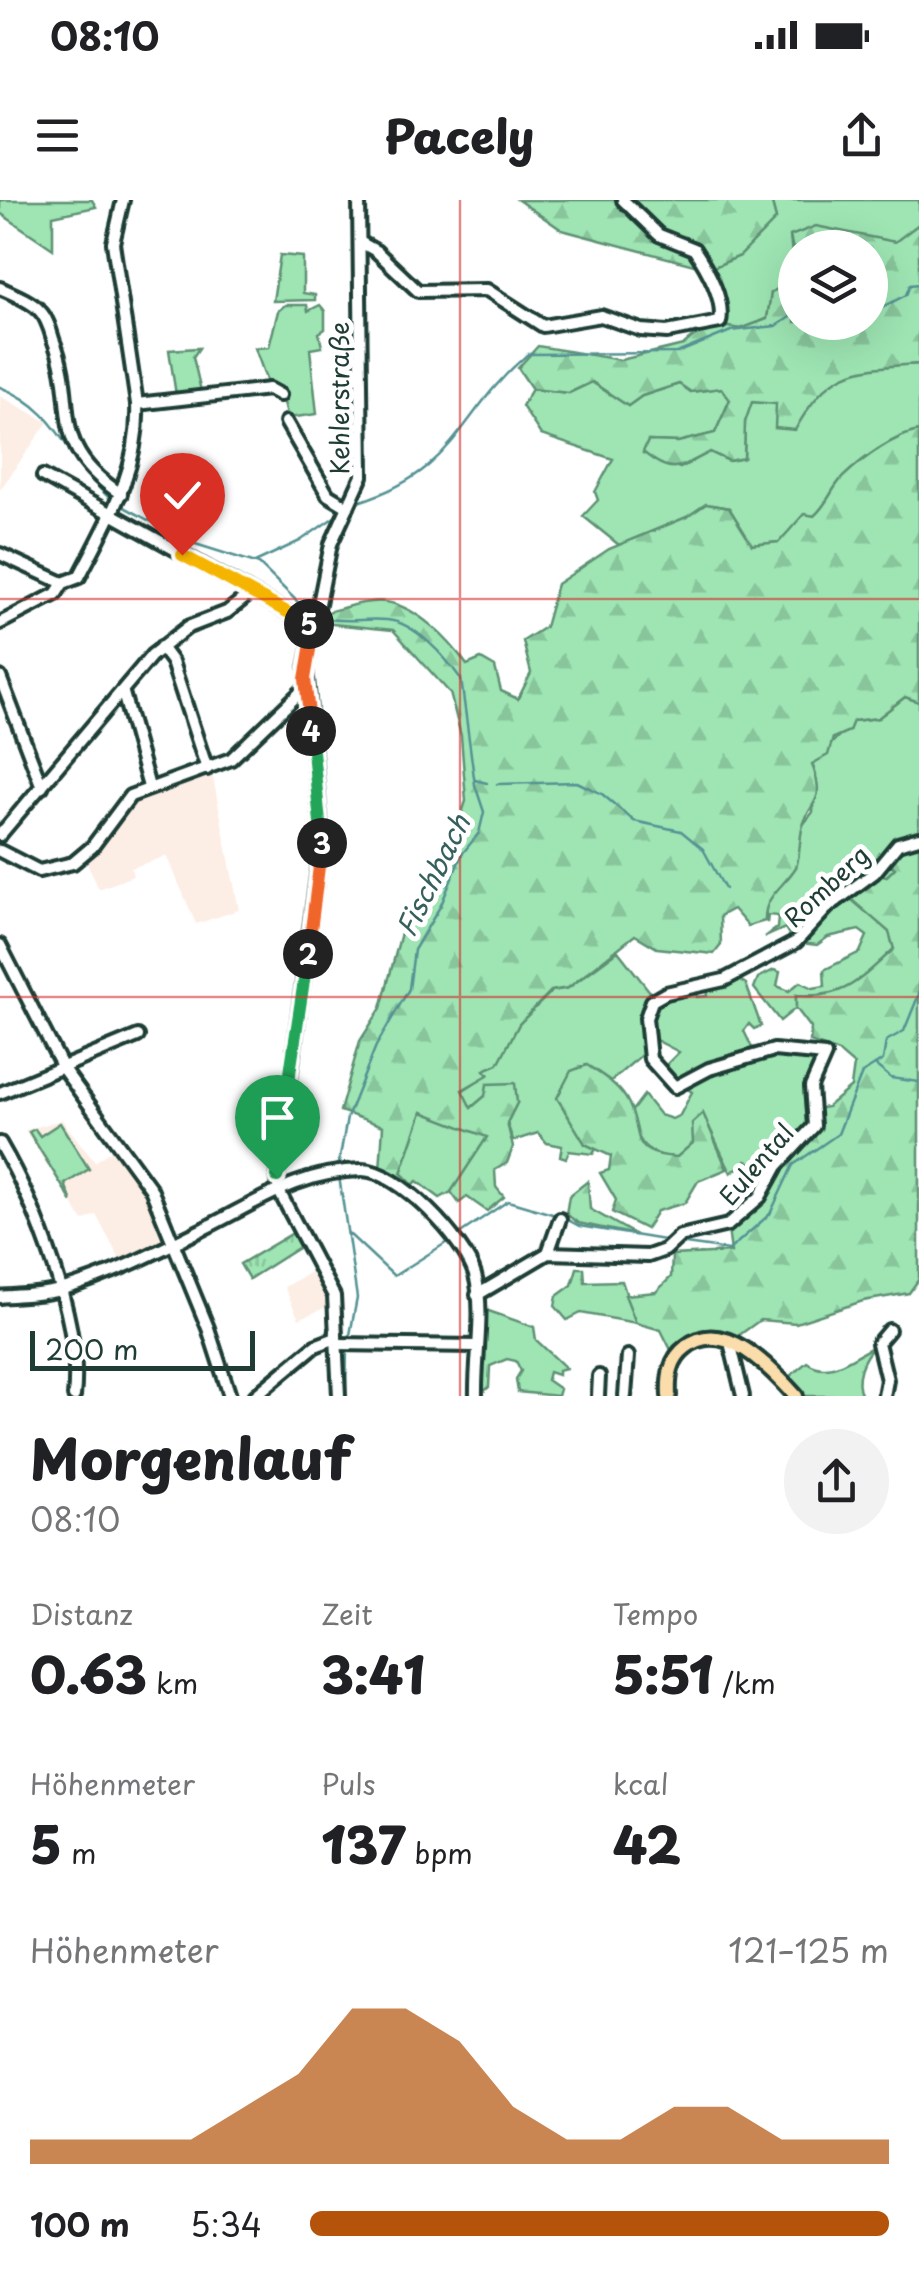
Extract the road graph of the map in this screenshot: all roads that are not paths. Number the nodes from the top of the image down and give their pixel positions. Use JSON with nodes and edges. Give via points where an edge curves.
{"nodes":[{"id":1,"x":122,"y":200,"type":"edge"},
{"id":2,"x":358,"y":200,"type":"edge"},
{"id":3,"x":623,"y":200,"type":"edge"},
{"id":4,"x":360,"y":242,"type":"junction"},
{"id":5,"x":0,"y":288,"type":"edge"},
{"id":6,"x":275,"y":392,"type":"dead end"},
{"id":7,"x":136,"y":404,"type":"junction"},
{"id":8,"x":286,"y":422,"type":"dead end"},
{"id":9,"x":43,"y":476,"type":"dead end"},
{"id":10,"x":117,"y":503,"type":"junction"},
{"id":11,"x":348,"y":507,"type":"junction"},
{"id":12,"x":0,"y":554,"type":"edge"},
{"id":13,"x":66,"y":583,"type":"junction"},
{"id":14,"x":251,"y":593,"type":"junction"},
{"id":15,"x":0,"y":623,"type":"edge"},
{"id":16,"x":314,"y":626,"type":"junction"},
{"id":17,"x":161,"y":647,"type":"junction"},
{"id":18,"x":0,"y":677,"type":"edge"},
{"id":19,"x":306,"y":687,"type":"junction"},
{"id":20,"x":122,"y":693,"type":"junction"},
{"id":21,"x":207,"y":769,"type":"junction"},
{"id":22,"x":42,"y":787,"type":"junction"},
{"id":23,"x":149,"y":787,"type":"junction"},
{"id":24,"x":0,"y":835,"type":"edge"},
{"id":25,"x":919,"y":838,"type":"edge"},
{"id":26,"x":0,"y":851,"type":"edge"},
{"id":27,"x":0,"y":945,"type":"edge"},
{"id":28,"x":138,"y":1036,"type":"dead end"},
{"id":29,"x":814,"y":1051,"type":"joint"},
{"id":30,"x":64,"y":1070,"type":"junction"},
{"id":31,"x":0,"y":1093,"type":"edge"},
{"id":32,"x":0,"y":1143,"type":"edge"},
{"id":33,"x":278,"y":1187,"type":"junction"},
{"id":34,"x":560,"y":1219,"type":"dead end"},
{"id":35,"x":174,"y":1244,"type":"junction"},
{"id":36,"x":548,"y":1254,"type":"junction"},
{"id":37,"x":58,"y":1291,"type":"junction"},
{"id":38,"x":477,"y":1295,"type":"junction"},
{"id":39,"x":0,"y":1297,"type":"edge"},
{"id":40,"x":888,"y":1330,"type":"dead end"},
{"id":41,"x":338,"y":1342,"type":"junction"},
{"id":42,"x":730,"y":1342,"type":"junction"},
{"id":43,"x":476,"y":1346,"type":"junction"},
{"id":44,"x":628,"y":1356,"type":"dead end"},
{"id":45,"x":599,"y":1376,"type":"dead end"},
{"id":46,"x":74,"y":1396,"type":"edge"},
{"id":47,"x":230,"y":1396,"type":"edge"},
{"id":48,"x":255,"y":1396,"type":"edge"},
{"id":49,"x":339,"y":1396,"type":"edge"},
{"id":50,"x":476,"y":1396,"type":"edge"},
{"id":51,"x":598,"y":1396,"type":"edge"},
{"id":52,"x":625,"y":1396,"type":"edge"},
{"id":53,"x":669,"y":1396,"type":"edge"},
{"id":54,"x":743,"y":1396,"type":"edge"},
{"id":55,"x":796,"y":1396,"type":"edge"},
{"id":56,"x":884,"y":1396,"type":"edge"}],
"edges":[{"from":1,"to":7,"type":"street","via":[[113,243]]},
{"from":2,"to":4,"type":"street","name":"Kehlerstraße"},
{"from":3,"to":4,"type":"street","via":[[659,235],[694,248],[711,280],[720,322],[667,332],[587,316],[543,326],[486,290],[418,291]]},
{"from":4,"to":11,"type":"street","name":"Kehlerstraße","via":[[364,452],[360,486]]},
{"from":5,"to":10,"type":"street","via":[[44,316],[64,365],[70,438]]},
{"from":6,"to":7,"type":"street"},
{"from":7,"to":10,"type":"street","via":[[136,450]]},
{"from":8,"to":11,"type":"street","via":[[328,495]]},
{"from":9,"to":10,"type":"street"},
{"from":10,"to":13,"type":"street","via":[[80,577]]},
{"from":10,"to":14,"type":"street"},
{"from":11,"to":16,"type":"street","name":"Kehlerstraße","via":[[331,544]]},
{"from":12,"to":13,"type":"street"},
{"from":13,"to":15,"type":"street"},
{"from":14,"to":16,"type":"street"},
{"from":14,"to":17,"type":"street"},
{"from":16,"to":19,"type":"street","name":"Kehlerstraße"},
{"from":17,"to":20,"type":"street"},
{"from":17,"to":21,"type":"street","via":[[172,662]]},
{"from":18,"to":22,"type":"street"},
{"from":19,"to":21,"type":"street","via":[[244,750]]},
{"from":19,"to":33,"type":"street","name":"Kehlerstraße","via":[[322,848]]},
{"from":20,"to":22,"type":"street"},
{"from":20,"to":23,"type":"street"},
{"from":21,"to":23,"type":"street"},
{"from":22,"to":24,"type":"street"},
{"from":23,"to":26,"type":"street","via":[[124,801],[73,863],[39,871]]},
{"from":25,"to":29,"type":"street","name":"Romberg","via":[[898,844],[796,942],[710,986],[661,994],[646,1018],[650,1059],[675,1087],[774,1050]]},
{"from":27,"to":30,"type":"street"},
{"from":28,"to":30,"type":"street"},
{"from":29,"to":36,"type":"street","name":"Eulental","via":[[826,1060],[811,1087],[812,1131],[739,1218],[657,1254]]},
{"from":30,"to":31,"type":"street"},
{"from":30,"to":35,"type":"street","via":[[151,1189]]},
{"from":32,"to":37,"type":"street","via":[[38,1214]]},
{"from":33,"to":35,"type":"street"},
{"from":33,"to":38,"type":"street","via":[[376,1172],[432,1211],[475,1276]]},
{"from":33,"to":41,"type":"street","via":[[330,1286]]},
{"from":34,"to":36,"type":"street"},
{"from":35,"to":37,"type":"street"},
{"from":35,"to":47,"type":"street"},
{"from":36,"to":38,"type":"street"},
{"from":37,"to":39,"type":"street"},
{"from":37,"to":46,"type":"street","via":[[78,1374]]},
{"from":38,"to":43,"type":"street"},
{"from":40,"to":56,"type":"street","via":[[878,1343]]},
{"from":41,"to":43,"type":"street"},
{"from":41,"to":48,"type":"street","via":[[315,1346]]},
{"from":41,"to":49,"type":"street"},
{"from":42,"to":53,"type":"main road","via":[[702,1338],[684,1348],[671,1366]]},
{"from":42,"to":54,"type":"street"},
{"from":42,"to":55,"type":"main road"},
{"from":43,"to":50,"type":"street"},
{"from":44,"to":52,"type":"street"},
{"from":45,"to":51,"type":"street"}]}
